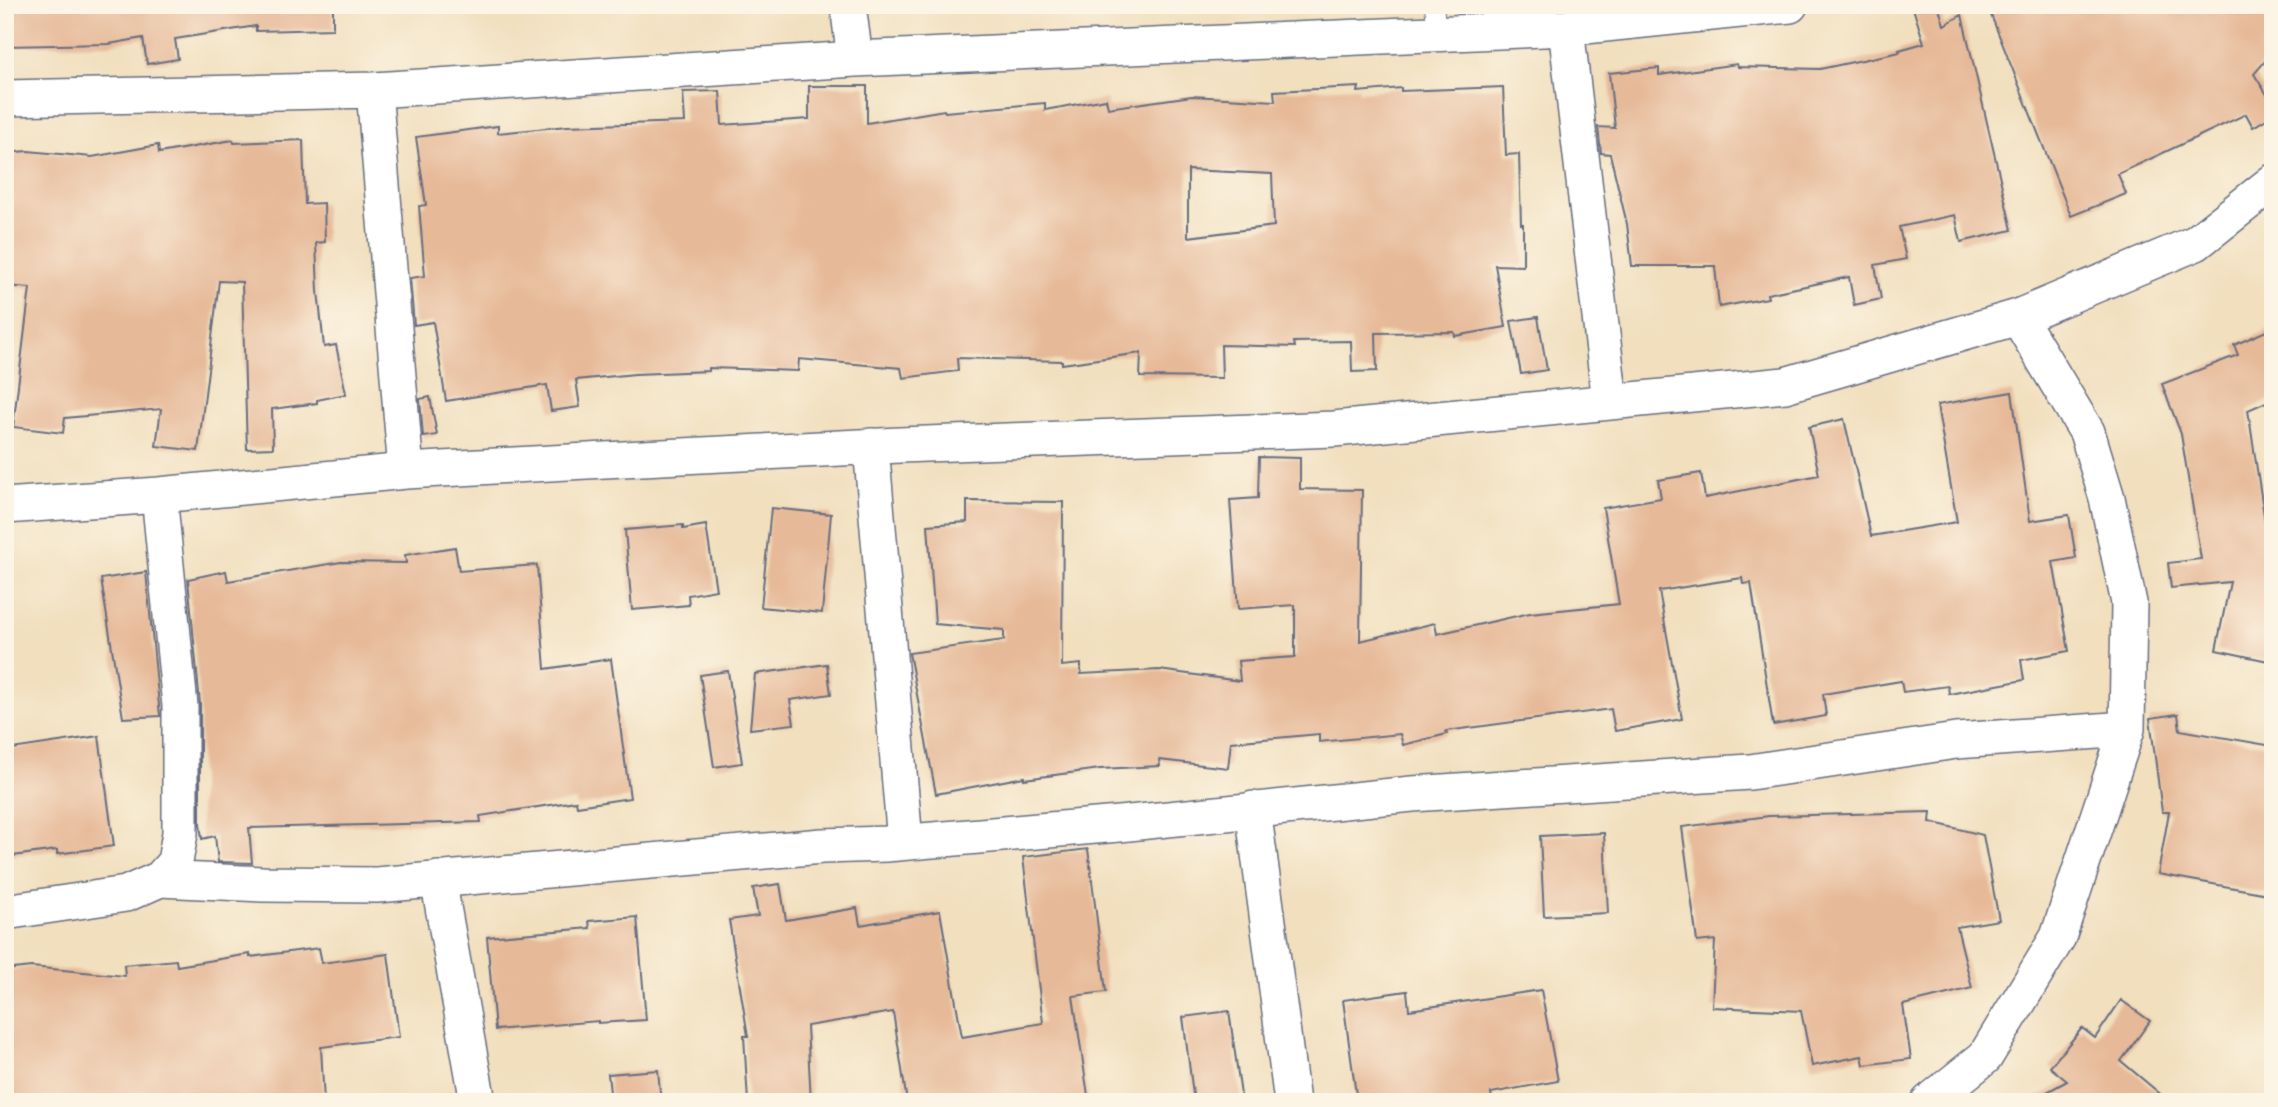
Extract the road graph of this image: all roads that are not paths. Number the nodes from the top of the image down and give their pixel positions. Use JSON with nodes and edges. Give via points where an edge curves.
{"nodes":[{"id":1,"x":848,"y":5,"type":"edge"},
{"id":2,"x":1790,"y":5,"type":"edge"},
{"id":3,"x":1436,"y":19,"type":"edge"},
{"id":4,"x":1566,"y":28,"type":"junction"},
{"id":5,"x":855,"y":59,"type":"junction"},
{"id":6,"x":374,"y":90,"type":"junction"},
{"id":7,"x":5,"y":98,"type":"edge"},
{"id":8,"x":2273,"y":182,"type":"edge"},
{"id":9,"x":2018,"y":317,"type":"junction"},
{"id":10,"x":1610,"y":402,"type":"junction"},
{"id":11,"x":871,"y":446,"type":"junction"},
{"id":12,"x":406,"y":471,"type":"junction"},
{"id":13,"x":159,"y":495,"type":"junction"},
{"id":14,"x":5,"y":506,"type":"edge"},
{"id":15,"x":2127,"y":729,"type":"junction"},
{"id":16,"x":1253,"y":809,"type":"junction"},
{"id":17,"x":905,"y":842,"type":"junction"},
{"id":18,"x":160,"y":879,"type":"junction"},
{"id":19,"x":438,"y":879,"type":"junction"},
{"id":20,"x":5,"y":912,"type":"edge"},
{"id":21,"x":478,"y":1102,"type":"edge"},
{"id":22,"x":1292,"y":1102,"type":"edge"},
{"id":23,"x":1929,"y":1102,"type":"edge"}],
"edges":[{"from":1,"to":5,"type":"street"},
{"from":2,"to":4,"type":"street"},
{"from":3,"to":4,"type":"street"},
{"from":3,"to":5,"type":"street"},
{"from":4,"to":10,"type":"street"},
{"from":5,"to":6,"type":"street"},
{"from":6,"to":7,"type":"street"},
{"from":6,"to":12,"type":"street"},
{"from":8,"to":9,"type":"street","via":[[2196,243]]},
{"from":9,"to":10,"type":"street","via":[[1785,384]]},
{"from":9,"to":15,"type":"street","via":[[2087,432],[2107,498],[2129,603]]},
{"from":10,"to":11,"type":"street","via":[[1334,429]]},
{"from":11,"to":12,"type":"street"},
{"from":11,"to":17,"type":"street"},
{"from":12,"to":13,"type":"street"},
{"from":13,"to":14,"type":"street"},
{"from":13,"to":18,"type":"street","via":[[180,706],[180,833],[175,863]]},
{"from":15,"to":16,"type":"street","via":[[1956,741],[1750,772]]},
{"from":15,"to":23,"type":"street","via":[[2058,937],[1985,1057]]},
{"from":16,"to":17,"type":"street"},
{"from":16,"to":22,"type":"street"},
{"from":17,"to":19,"type":"street"},
{"from":18,"to":19,"type":"street","via":[[377,885]]},
{"from":18,"to":20,"type":"street","via":[[126,894]]},
{"from":19,"to":21,"type":"street"}]}
